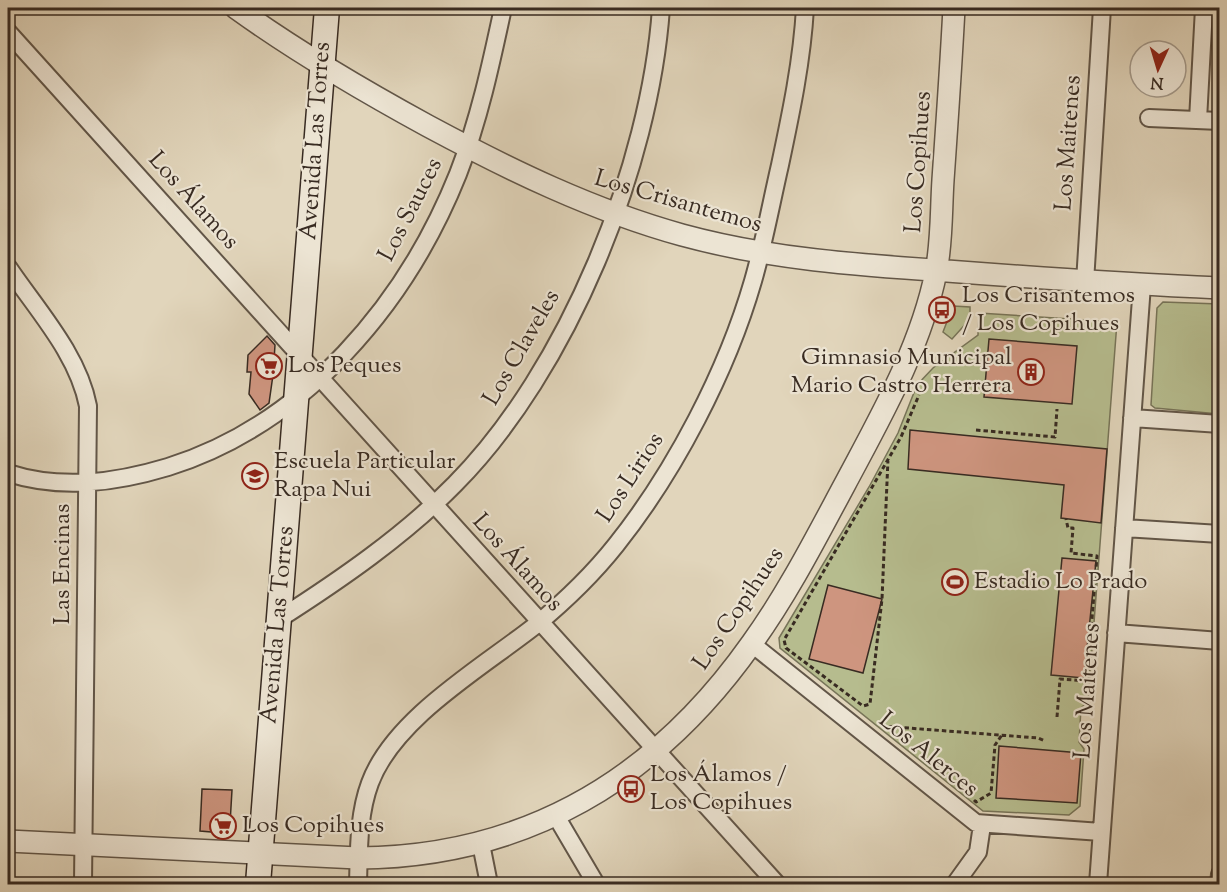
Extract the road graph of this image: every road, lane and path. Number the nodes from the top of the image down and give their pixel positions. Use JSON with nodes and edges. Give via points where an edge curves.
{"nodes":[{"id":1,"x":236,"y":8,"type":"edge"},
{"id":2,"x":327,"y":8,"type":"edge"},
{"id":3,"x":503,"y":8,"type":"edge"},
{"id":4,"x":661,"y":8,"type":"edge"},
{"id":5,"x":805,"y":8,"type":"edge"},
{"id":6,"x":954,"y":8,"type":"edge"},
{"id":7,"x":1102,"y":8,"type":"edge"},
{"id":8,"x":1204,"y":8,"type":"edge"},
{"id":9,"x":1215,"y":8,"type":"edge"},
{"id":10,"x":1220,"y":8,"type":"edge"},
{"id":11,"x":8,"y":32,"type":"edge"},
{"id":12,"x":322,"y":65,"type":"junction"},
{"id":13,"x":1149,"y":118,"type":"dead end"},
{"id":14,"x":1198,"y":120,"type":"junction"},
{"id":15,"x":1220,"y":121,"type":"edge"},
{"id":16,"x":467,"y":148,"type":"junction"},
{"id":17,"x":614,"y":214,"type":"junction"},
{"id":18,"x":761,"y":252,"type":"junction"},
{"id":19,"x":8,"y":267,"type":"edge"},
{"id":20,"x":936,"y":271,"type":"junction"},
{"id":21,"x":1085,"y":282,"type":"junction"},
{"id":22,"x":1142,"y":285,"type":"junction"},
{"id":23,"x":1220,"y":288,"type":"edge"},
{"id":24,"x":300,"y":355,"type":"junction"},
{"id":25,"x":320,"y":379,"type":"junction"},
{"id":26,"x":919,"y":394,"type":"dead end"},
{"id":27,"x":296,"y":399,"type":"junction"},
{"id":28,"x":1057,"y":409,"type":"dead end"},
{"id":29,"x":1132,"y":418,"type":"junction"},
{"id":30,"x":1220,"y":424,"type":"edge"},
{"id":31,"x":976,"y":430,"type":"dead end"},
{"id":32,"x":888,"y":459,"type":"junction"},
{"id":33,"x":8,"y":473,"type":"edge"},
{"id":34,"x":88,"y":483,"type":"junction"},
{"id":35,"x":433,"y":505,"type":"junction"},
{"id":36,"x":1066,"y":519,"type":"dead end"},
{"id":37,"x":1124,"y":528,"type":"junction"},
{"id":38,"x":1220,"y":534,"type":"edge"},
{"id":39,"x":279,"y":619,"type":"junction"},
{"id":40,"x":538,"y":623,"type":"junction"},
{"id":41,"x":1116,"y":633,"type":"junction"},
{"id":42,"x":1220,"y":641,"type":"edge"},
{"id":43,"x":752,"y":644,"type":"junction"},
{"id":44,"x":1056,"y":717,"type":"dead end"},
{"id":45,"x":892,"y":735,"type":"dead end"},
{"id":46,"x":1002,"y":735,"type":"junction"},
{"id":47,"x":1045,"y":741,"type":"dead end"},
{"id":48,"x":653,"y":750,"type":"junction"},
{"id":49,"x":967,"y":794,"type":"dead end"},
{"id":50,"x":556,"y":816,"type":"junction"},
{"id":51,"x":982,"y":825,"type":"junction"},
{"id":52,"x":1101,"y":832,"type":"junction"},
{"id":53,"x":8,"y":841,"type":"edge"},
{"id":54,"x":481,"y":844,"type":"junction"},
{"id":55,"x":85,"y":845,"type":"junction"},
{"id":56,"x":260,"y":854,"type":"junction"},
{"id":57,"x":358,"y":858,"type":"junction"},
{"id":58,"x":1220,"y":874,"type":"edge"},
{"id":59,"x":83,"y":885,"type":"edge"},
{"id":60,"x":258,"y":885,"type":"edge"},
{"id":61,"x":358,"y":885,"type":"edge"},
{"id":62,"x":489,"y":885,"type":"edge"},
{"id":63,"x":596,"y":885,"type":"edge"},
{"id":64,"x":777,"y":885,"type":"edge"},
{"id":65,"x":955,"y":885,"type":"edge"},
{"id":66,"x":1098,"y":885,"type":"edge"},
{"id":67,"x":1219,"y":885,"type":"edge"}],
"edges":[{"from":1,"to":12,"type":"street","name":"Los Crisantemos"},
{"from":2,"to":12,"type":"main road","name":"Avenida Las Torres"},
{"from":3,"to":16,"type":"street","name":"Los Sauces"},
{"from":4,"to":17,"type":"street","name":"Los Claveles","via":[[649,97]]},
{"from":5,"to":18,"type":"street","name":"Los Lirios","via":[[794,97]]},
{"from":6,"to":20,"type":"street","name":"Los Copihues"},
{"from":7,"to":21,"type":"street","name":"Los Maitenes"},
{"from":8,"to":14,"type":"street"},
{"from":9,"to":10,"type":"street"},
{"from":11,"to":24,"type":"street","name":"Los Álamos"},
{"from":12,"to":16,"type":"street","name":"Los Crisantemos"},
{"from":12,"to":24,"type":"main road","name":"Avenida Las Torres"},
{"from":13,"to":14,"type":"street"},
{"from":14,"to":15,"type":"street"},
{"from":16,"to":17,"type":"street","name":"Los Crisantemos","via":[[566,196]]},
{"from":16,"to":25,"type":"street","name":"Los Sauces","via":[[440,217],[410,268]]},
{"from":17,"to":18,"type":"street","name":"Los Crisantemos","via":[[684,236]]},
{"from":17,"to":35,"type":"street","name":"Los Claveles","via":[[571,313],[524,396],[478,458]]},
{"from":18,"to":20,"type":"street","name":"Los Crisantemos","via":[[849,265]]},
{"from":18,"to":40,"type":"street","name":"Los Lirios","via":[[731,343],[698,413],[658,483],[600,565]]},
{"from":19,"to":34,"type":"street","name":"Las Encinas","via":[[72,361],[81,381],[88,406]]},
{"from":20,"to":21,"type":"street","name":"Los Crisantemos"},
{"from":20,"to":43,"type":"street","name":"Los Copihues","via":[[925,313],[887,402],[811,547]]},
{"from":21,"to":22,"type":"street","name":"Los Crisantemos"},
{"from":22,"to":23,"type":"street","name":"Los Crisantemos"},
{"from":22,"to":29,"type":"street","name":"Los Maitenes"},
{"from":24,"to":25,"type":"street","name":"Los Álamos"},
{"from":24,"to":27,"type":"main road","name":"Avenida Las Torres"},
{"from":25,"to":27,"type":"street","name":"Los Sauces"},
{"from":25,"to":35,"type":"street","name":"Los Álamos"},
{"from":26,"to":32,"type":"path"},
{"from":27,"to":34,"type":"street","name":"Los Sauces","via":[[261,425],[210,452],[160,470]]},
{"from":27,"to":39,"type":"main road","name":"Avenida Las Torres"},
{"from":28,"to":31,"type":"path","via":[[1055,436]]},
{"from":29,"to":30,"type":"street"},
{"from":29,"to":37,"type":"street","name":"Los Maitenes"},
{"from":32,"to":32,"type":"path","via":[[784,640],[786,648],[863,706],[870,704],[882,599]]},
{"from":33,"to":34,"type":"street","name":"Los Sauces","via":[[46,482]]},
{"from":34,"to":55,"type":"street","name":"Las Encinas"},
{"from":35,"to":39,"type":"street","name":"Los Claveles"},
{"from":35,"to":40,"type":"street","name":"Los Álamos"},
{"from":36,"to":44,"type":"path","via":[[1068,528],[1073,528],[1071,553],[1097,556],[1087,681],[1060,679]]},
{"from":37,"to":38,"type":"street"},
{"from":37,"to":41,"type":"street","name":"Los Maitenes"},
{"from":39,"to":56,"type":"main road","name":"Avenida Las Torres"},
{"from":40,"to":48,"type":"street","name":"Los Álamos"},
{"from":40,"to":57,"type":"street","name":"Los Lirios","via":[[419,715],[388,749],[364,800]]},
{"from":41,"to":42,"type":"street"},
{"from":41,"to":52,"type":"street","name":"Los Maitenes"},
{"from":43,"to":48,"type":"street","name":"Los Copihues","via":[[708,698]]},
{"from":43,"to":51,"type":"street","name":"Los Alerces"},
{"from":45,"to":46,"type":"path","via":[[882,726]]},
{"from":46,"to":47,"type":"path"},
{"from":46,"to":49,"type":"path","via":[[995,745],[991,793],[976,802]]},
{"from":48,"to":50,"type":"street","name":"Los Copihues","via":[[606,787]]},
{"from":48,"to":64,"type":"street","name":"Los Álamos"},
{"from":50,"to":54,"type":"street","name":"Los Copihues"},
{"from":50,"to":63,"type":"street"},
{"from":51,"to":52,"type":"street","name":"Los Alerces"},
{"from":51,"to":65,"type":"street","via":[[978,852]]},
{"from":52,"to":66,"type":"street","name":"Los Maitenes"},
{"from":53,"to":55,"type":"street","name":"Los Copihues"},
{"from":54,"to":57,"type":"street","name":"Los Copihues","via":[[426,854]]},
{"from":54,"to":62,"type":"street"},
{"from":55,"to":56,"type":"street","name":"Los Copihues"},
{"from":55,"to":59,"type":"street","name":"Las Encinas"},
{"from":56,"to":57,"type":"street","name":"Los Copihues"},
{"from":56,"to":60,"type":"main road","name":"Avenida Las Torres"},
{"from":57,"to":61,"type":"street","name":"Los Lirios"},
{"from":58,"to":67,"type":"street"}]}
